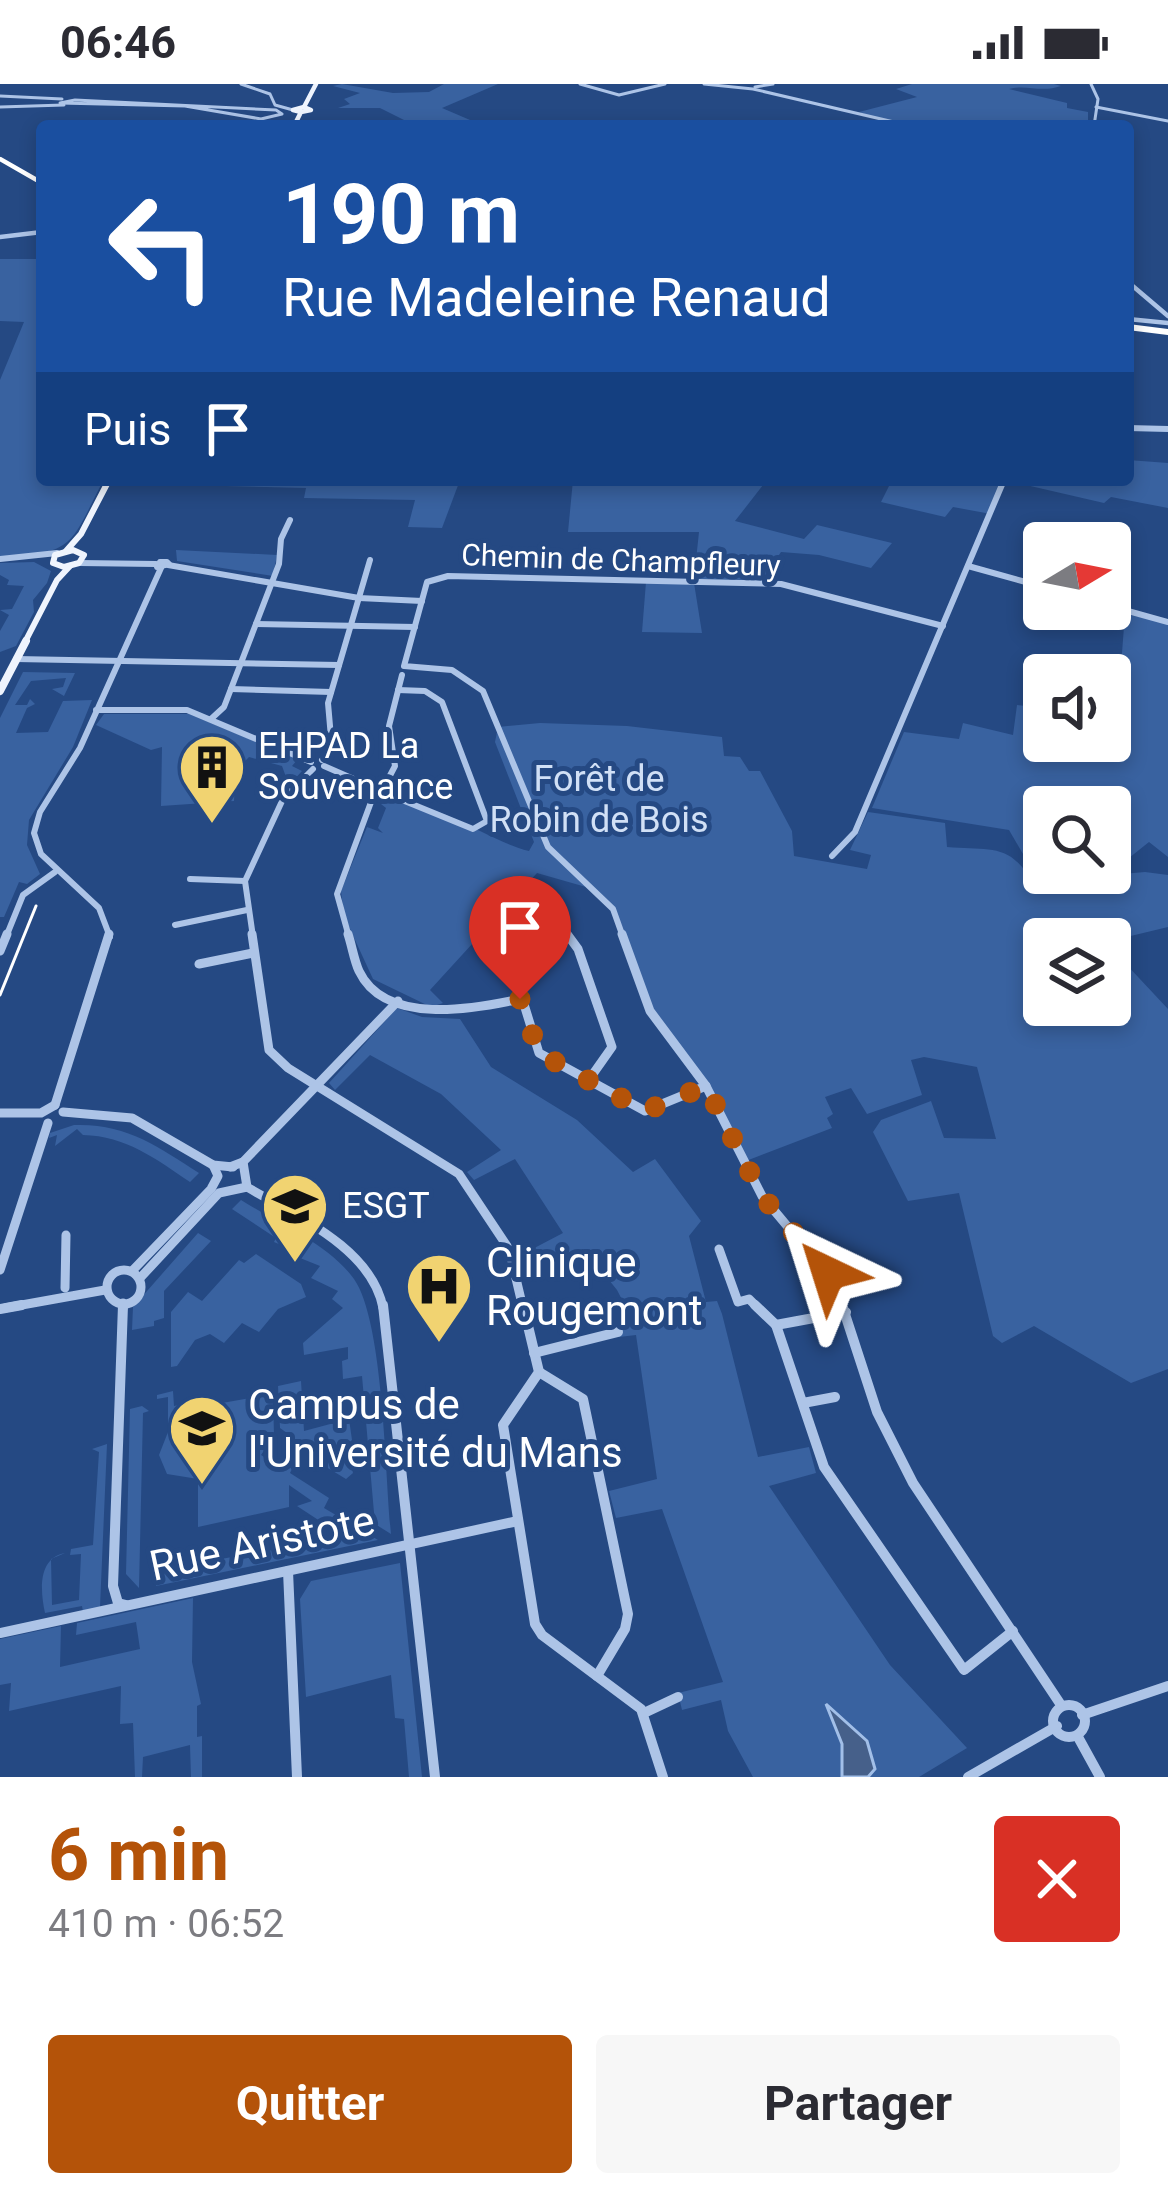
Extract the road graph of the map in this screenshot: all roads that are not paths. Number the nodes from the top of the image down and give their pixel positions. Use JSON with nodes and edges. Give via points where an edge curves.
{"nodes":[{"id":1,"x":241,"y":84,"type":"edge"},
{"id":2,"x":316,"y":84,"type":"edge"},
{"id":3,"x":580,"y":84,"type":"edge"},
{"id":4,"x":665,"y":84,"type":"edge"},
{"id":5,"x":704,"y":84,"type":"edge"},
{"id":6,"x":773,"y":84,"type":"edge"},
{"id":7,"x":1091,"y":84,"type":"edge"},
{"id":8,"x":747,"y":88,"type":"junction"},
{"id":9,"x":0,"y":96,"type":"edge"},
{"id":10,"x":69,"y":100,"type":"junction"},
{"id":11,"x":64,"y":106,"type":"junction"},
{"id":12,"x":0,"y":107,"type":"edge"},
{"id":13,"x":1096,"y":107,"type":"junction"},
{"id":14,"x":293,"y":110,"type":"joint"},
{"id":15,"x":302,"y":110,"type":"junction"},
{"id":16,"x":297,"y":120,"type":"edge"},
{"id":17,"x":885,"y":120,"type":"edge"},
{"id":18,"x":1095,"y":120,"type":"edge"},
{"id":19,"x":1168,"y":121,"type":"edge"},
{"id":20,"x":0,"y":161,"type":"edge"},
{"id":21,"x":36,"y":182,"type":"edge"},
{"id":22,"x":36,"y":233,"type":"edge"},
{"id":23,"x":0,"y":236,"type":"edge"},
{"id":24,"x":1134,"y":288,"type":"edge"},
{"id":25,"x":1134,"y":321,"type":"edge"},
{"id":26,"x":1134,"y":324,"type":"edge"},
{"id":27,"x":1168,"y":325,"type":"edge"},
{"id":28,"x":1134,"y":428,"type":"edge"},
{"id":29,"x":1168,"y":429,"type":"edge"},
{"id":30,"x":106,"y":486,"type":"edge"},
{"id":31,"x":1001,"y":486,"type":"edge"},
{"id":32,"x":290,"y":520,"type":"dead end"},
{"id":33,"x":81,"y":534,"type":"junction"},
{"id":34,"x":62,"y":552,"type":"junction"},
{"id":35,"x":78,"y":558,"type":"junction"},
{"id":36,"x":0,"y":559,"type":"edge"},
{"id":37,"x":26,"y":559,"type":"junction"},
{"id":38,"x":370,"y":560,"type":"dead end"},
{"id":39,"x":55,"y":565,"type":"junction"},
{"id":40,"x":162,"y":566,"type":"junction"},
{"id":41,"x":968,"y":566,"type":"junction"},
{"id":42,"x":57,"y":580,"type":"junction"},
{"id":43,"x":273,"y":580,"type":"junction"},
{"id":44,"x":1023,"y":581,"type":"edge"},
{"id":45,"x":359,"y":598,"type":"junction"},
{"id":46,"x":422,"y":602,"type":"junction"},
{"id":47,"x":1131,"y":612,"type":"edge"},
{"id":48,"x":1168,"y":622,"type":"edge"},
{"id":49,"x":256,"y":624,"type":"junction"},
{"id":50,"x":351,"y":626,"type":"junction"},
{"id":51,"x":943,"y":626,"type":"junction"},
{"id":52,"x":415,"y":627,"type":"junction"},
{"id":53,"x":16,"y":659,"type":"junction"},
{"id":54,"x":116,"y":661,"type":"junction"},
{"id":55,"x":241,"y":663,"type":"junction"},
{"id":56,"x":339,"y":665,"type":"junction"},
{"id":57,"x":403,"y":670,"type":"junction"},
{"id":58,"x":231,"y":688,"type":"junction"},
{"id":59,"x":398,"y":690,"type":"junction"},
{"id":60,"x":0,"y":692,"type":"edge"},
{"id":61,"x":332,"y":692,"type":"junction"},
{"id":62,"x":96,"y":710,"type":"junction"},
{"id":63,"x":209,"y":720,"type":"junction"},
{"id":64,"x":323,"y":763,"type":"junction"},
{"id":65,"x":312,"y":765,"type":"junction"},
{"id":66,"x":379,"y":790,"type":"junction"},
{"id":67,"x":832,"y":856,"type":"dead end"},
{"id":68,"x":56,"y":872,"type":"junction"},
{"id":69,"x":190,"y":879,"type":"dead end"},
{"id":70,"x":245,"y":881,"type":"junction"},
{"id":71,"x":247,"y":910,"type":"junction"},
{"id":72,"x":175,"y":925,"type":"dead end"},
{"id":73,"x":0,"y":951,"type":"edge"},
{"id":74,"x":253,"y":953,"type":"junction"},
{"id":75,"x":199,"y":964,"type":"dead end"},
{"id":76,"x":520,"y":999,"type":"junction"},
{"id":77,"x":398,"y":1000,"type":"junction"},
{"id":78,"x":588,"y":1081,"type":"junction"},
{"id":79,"x":317,"y":1084,"type":"junction"},
{"id":80,"x":706,"y":1086,"type":"junction"},
{"id":81,"x":59,"y":1108,"type":"junction"},
{"id":82,"x":0,"y":1113,"type":"edge"},
{"id":83,"x":45,"y":1118,"type":"junction"},
{"id":84,"x":221,"y":1171,"type":"junction"},
{"id":85,"x":243,"y":1175,"type":"junction"},
{"id":86,"x":230,"y":1188,"type":"junction"},
{"id":87,"x":66,"y":1235,"type":"dead end"},
{"id":88,"x":719,"y":1250,"type":"dead end"},
{"id":89,"x":0,"y":1270,"type":"edge"},
{"id":90,"x":136,"y":1274,"type":"junction"},
{"id":91,"x":65,"y":1288,"type":"dead end"},
{"id":92,"x":105,"y":1289,"type":"junction"},
{"id":93,"x":124,"y":1303,"type":"junction"},
{"id":94,"x":0,"y":1309,"type":"edge"},
{"id":95,"x":846,"y":1312,"type":"junction"},
{"id":96,"x":776,"y":1324,"type":"junction"},
{"id":97,"x":618,"y":1332,"type":"dead end"},
{"id":98,"x":534,"y":1353,"type":"junction"},
{"id":99,"x":539,"y":1372,"type":"junction"},
{"id":100,"x":835,"y":1397,"type":"dead end"},
{"id":101,"x":803,"y":1402,"type":"junction"},
{"id":102,"x":518,"y":1521,"type":"junction"},
{"id":103,"x":410,"y":1544,"type":"junction"},
{"id":104,"x":288,"y":1571,"type":"junction"},
{"id":105,"x":128,"y":1605,"type":"junction"},
{"id":106,"x":1013,"y":1631,"type":"junction"},
{"id":107,"x":0,"y":1633,"type":"edge"},
{"id":108,"x":597,"y":1676,"type":"junction"},
{"id":109,"x":1168,"y":1686,"type":"edge"},
{"id":110,"x":678,"y":1697,"type":"dead end"},
{"id":111,"x":1061,"y":1705,"type":"junction"},
{"id":112,"x":644,"y":1713,"type":"junction"},
{"id":113,"x":1082,"y":1715,"type":"junction"},
{"id":114,"x":1057,"y":1726,"type":"junction"},
{"id":115,"x":1078,"y":1737,"type":"junction"},
{"id":116,"x":297,"y":1777,"type":"edge"},
{"id":117,"x":435,"y":1777,"type":"edge"},
{"id":118,"x":663,"y":1777,"type":"edge"},
{"id":119,"x":968,"y":1777,"type":"edge"},
{"id":120,"x":1100,"y":1777,"type":"edge"}],
"edges":[{"from":1,"to":14,"type":"street"},
{"from":2,"to":15,"type":"main road"},
{"from":3,"to":4,"type":"street","via":[[619,95]]},
{"from":5,"to":8,"type":"street"},
{"from":6,"to":8,"type":"street"},
{"from":7,"to":13,"type":"street"},
{"from":8,"to":17,"type":"street"},
{"from":9,"to":10,"type":"street"},
{"from":10,"to":11,"type":"street"},
{"from":10,"to":11,"type":"street","via":[[282,114]]},
{"from":11,"to":12,"type":"street"},
{"from":13,"to":18,"type":"street"},
{"from":13,"to":19,"type":"street"},
{"from":14,"to":15,"type":"main road"},
{"from":15,"to":16,"type":"main road"},
{"from":20,"to":21,"type":"highway"},
{"from":22,"to":23,"type":"street"},
{"from":24,"to":27,"type":"street"},
{"from":25,"to":27,"type":"street"},
{"from":26,"to":27,"type":"highway"},
{"from":28,"to":29,"type":"street"},
{"from":30,"to":33,"type":"main road"},
{"from":31,"to":41,"type":"street"},
{"from":32,"to":43,"type":"street"},
{"from":33,"to":34,"type":"main road"},
{"from":33,"to":35,"type":"main road"},
{"from":34,"to":35,"type":"main road"},
{"from":34,"to":37,"type":"street"},
{"from":34,"to":39,"type":"main road"},
{"from":35,"to":39,"type":"main road"},
{"from":35,"to":40,"type":"street"},
{"from":35,"to":42,"type":"main road"},
{"from":36,"to":37,"type":"street"},
{"from":37,"to":39,"type":"street"},
{"from":38,"to":45,"type":"street"},
{"from":39,"to":42,"type":"main road"},
{"from":40,"to":43,"type":"street"},
{"from":40,"to":54,"type":"street"},
{"from":41,"to":44,"type":"street"},
{"from":41,"to":51,"type":"street"},
{"from":42,"to":53,"type":"main road"},
{"from":43,"to":45,"type":"street"},
{"from":43,"to":49,"type":"street"},
{"from":45,"to":46,"type":"street"},
{"from":45,"to":50,"type":"street"},
{"from":46,"to":51,"type":"street","name":"Chemin de Champfleury","via":[[427,582],[438,577],[782,584]]},
{"from":46,"to":52,"type":"street","name":"Chemin de Champfleury"},
{"from":47,"to":48,"type":"street"},
{"from":49,"to":50,"type":"street"},
{"from":49,"to":55,"type":"street"},
{"from":50,"to":52,"type":"street"},
{"from":50,"to":56,"type":"street"},
{"from":51,"to":67,"type":"street","via":[[855,832]]},
{"from":52,"to":57,"type":"street","name":"Chemin de Champfleury"},
{"from":53,"to":54,"type":"street"},
{"from":53,"to":60,"type":"main road"},
{"from":54,"to":55,"type":"street"},
{"from":54,"to":62,"type":"street"},
{"from":55,"to":56,"type":"street"},
{"from":55,"to":58,"type":"street"},
{"from":56,"to":61,"type":"street"},
{"from":57,"to":59,"type":"street","name":"Chemin de Champfleury"},
{"from":57,"to":80,"type":"street","via":[[439,667],[479,685],[548,848],[613,909],[650,1011]]},
{"from":58,"to":61,"type":"street"},
{"from":58,"to":63,"type":"street"},
{"from":59,"to":66,"type":"street","name":"Chemin de Champfleury","via":[[389,726],[395,766]]},
{"from":59,"to":66,"type":"street","via":[[425,691],[442,702],[487,821],[473,829]]},
{"from":61,"to":64,"type":"street","via":[[332,749]]},
{"from":62,"to":63,"type":"street","via":[[187,710]]},
{"from":62,"to":68,"type":"street","via":[[35,824],[35,843]]},
{"from":63,"to":65,"type":"street"},
{"from":64,"to":65,"type":"street"},
{"from":64,"to":66,"type":"street"},
{"from":65,"to":70,"type":"street","via":[[284,799]]},
{"from":66,"to":77,"type":"street","name":"Chemin de Champfleury","via":[[338,885],[338,904],[356,970]]},
{"from":68,"to":73,"type":"street","via":[[23,896]]},
{"from":68,"to":81,"type":"street","via":[[99,908],[110,936]]},
{"from":69,"to":70,"type":"street"},
{"from":70,"to":71,"type":"street"},
{"from":71,"to":72,"type":"street"},
{"from":71,"to":74,"type":"street"},
{"from":74,"to":75,"type":"street"},
{"from":74,"to":79,"type":"street","via":[[269,1050]]},
{"from":76,"to":77,"type":"street","via":[[448,1014]]},
{"from":76,"to":78,"type":"street","via":[[539,1053]]},
{"from":76,"to":78,"type":"street","via":[[511,958],[548,921],[558,922],[578,950],[612,1047]]},
{"from":77,"to":79,"type":"street"},
{"from":78,"to":80,"type":"street","via":[[645,1111]]},
{"from":79,"to":85,"type":"street"},
{"from":79,"to":98,"type":"street","via":[[459,1174],[509,1249]]},
{"from":80,"to":95,"type":"street","via":[[762,1196],[828,1273]]},
{"from":81,"to":83,"type":"street"},
{"from":81,"to":84,"type":"street","via":[[141,1121]]},
{"from":82,"to":83,"type":"street"},
{"from":83,"to":89,"type":"street"},
{"from":84,"to":85,"type":"street"},
{"from":84,"to":86,"type":"street"},
{"from":84,"to":90,"type":"street"},
{"from":85,"to":86,"type":"street"},
{"from":85,"to":103,"type":"street","via":[[342,1246],[374,1280],[386,1317]]},
{"from":86,"to":90,"type":"street"},
{"from":87,"to":91,"type":"street"},
{"from":88,"to":96,"type":"street","via":[[738,1302],[749,1299]]},
{"from":90,"to":92,"type":"street","via":[[116,1274]]},
{"from":90,"to":93,"type":"street","via":[[138,1294]]},
{"from":92,"to":93,"type":"street","via":[[109,1300]]},
{"from":92,"to":94,"type":"street"},
{"from":93,"to":105,"type":"street","via":[[112,1586],[118,1603]]},
{"from":95,"to":96,"type":"street"},
{"from":95,"to":106,"type":"street","via":[[889,1438]]},
{"from":96,"to":101,"type":"street"},
{"from":97,"to":98,"type":"street"},
{"from":98,"to":99,"type":"street"},
{"from":99,"to":102,"type":"street","via":[[503,1426]]},
{"from":99,"to":108,"type":"street","via":[[583,1399],[628,1614]]},
{"from":100,"to":101,"type":"street"},
{"from":101,"to":106,"type":"street","via":[[824,1467],[964,1670]]},
{"from":102,"to":103,"type":"street","name":"Rue Aristote"},
{"from":102,"to":108,"type":"street","via":[[538,1630]]},
{"from":103,"to":104,"type":"street","name":"Rue Aristote"},
{"from":103,"to":117,"type":"street"},
{"from":104,"to":105,"type":"street","name":"Rue Aristote"},
{"from":104,"to":116,"type":"street"},
{"from":105,"to":107,"type":"street","name":"Rue Aristote"},
{"from":106,"to":111,"type":"street"},
{"from":108,"to":112,"type":"street"},
{"from":109,"to":113,"type":"street"},
{"from":110,"to":112,"type":"street"},
{"from":111,"to":113,"type":"street"},
{"from":111,"to":114,"type":"street"},
{"from":112,"to":118,"type":"street"},
{"from":113,"to":115,"type":"street"},
{"from":114,"to":115,"type":"street"},
{"from":114,"to":119,"type":"street"},
{"from":115,"to":120,"type":"street"}]}
